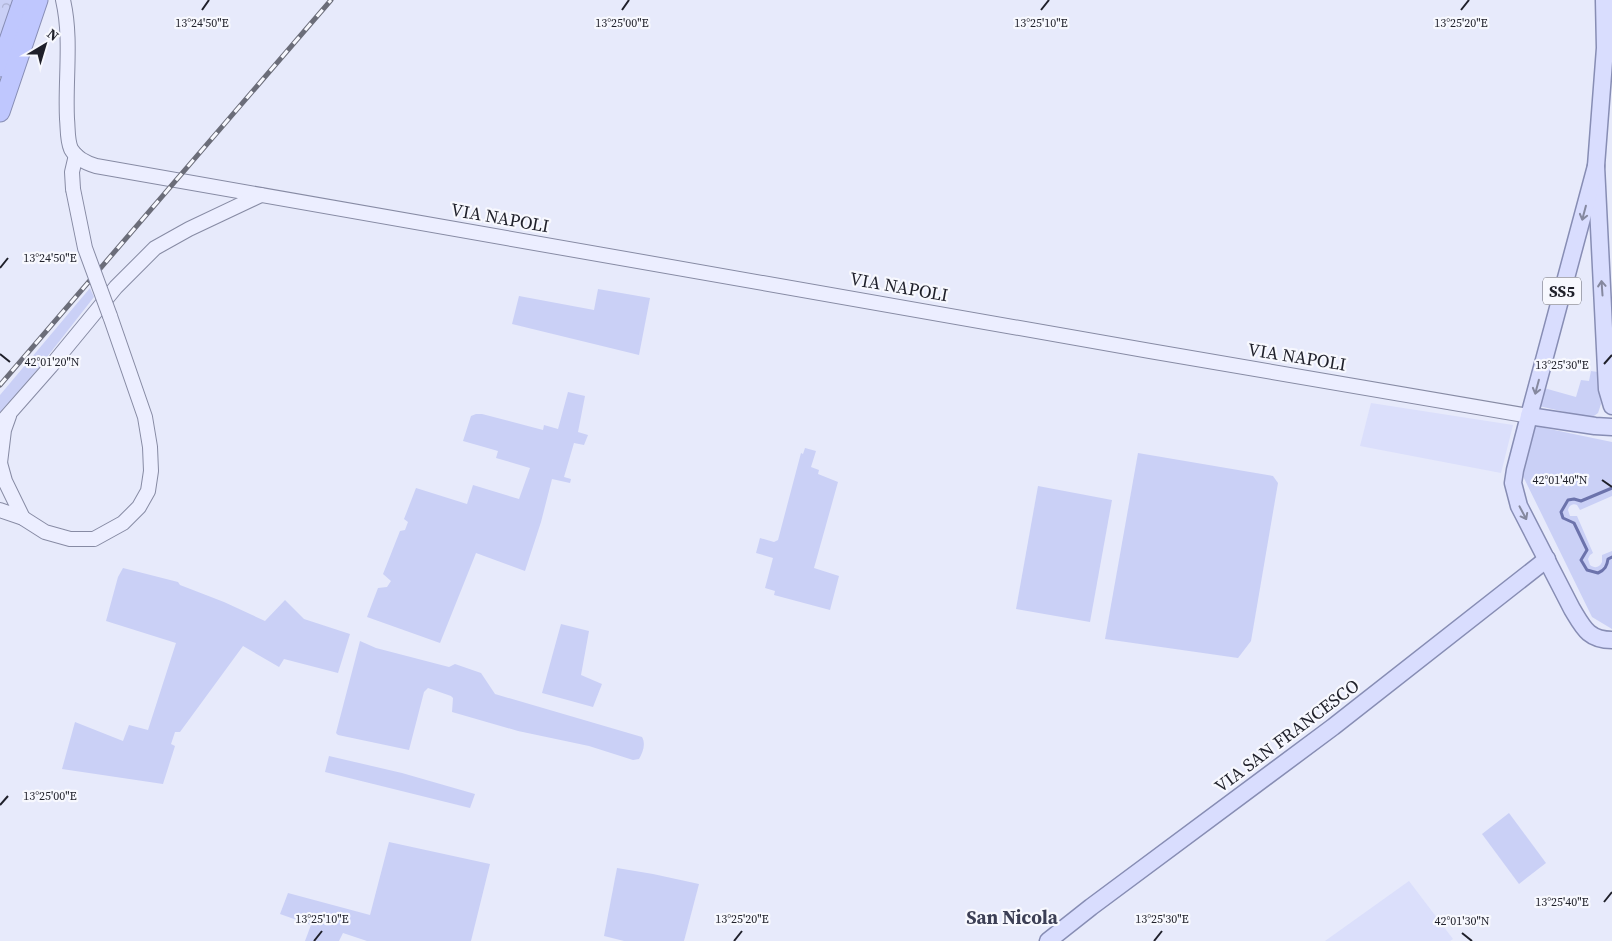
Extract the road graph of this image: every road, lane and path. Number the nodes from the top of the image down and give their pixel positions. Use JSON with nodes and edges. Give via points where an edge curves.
{"nodes":[{"id":1,"x":23,"y":0,"type":"edge"},
{"id":2,"x":38,"y":0,"type":"edge"},
{"id":3,"x":63,"y":0,"type":"edge"},
{"id":4,"x":1604,"y":0,"type":"edge"},
{"id":5,"x":23,"y":23,"type":"junction"},
{"id":6,"x":0,"y":67,"type":"edge"},
{"id":7,"x":0,"y":112,"type":"edge"},
{"id":8,"x":76,"y":155,"type":"junction"},
{"id":9,"x":1596,"y":166,"type":"junction"},
{"id":10,"x":262,"y":195,"type":"junction"},
{"id":11,"x":1607,"y":389,"type":"junction"},
{"id":12,"x":1612,"y":406,"type":"edge"},
{"id":13,"x":11,"y":410,"type":"junction"},
{"id":14,"x":1529,"y":416,"type":"junction"},
{"id":15,"x":0,"y":424,"type":"edge"},
{"id":16,"x":1595,"y":426,"type":"junction"},
{"id":17,"x":1612,"y":427,"type":"edge"},
{"id":18,"x":0,"y":463,"type":"edge"},
{"id":19,"x":5,"y":489,"type":"edge"},
{"id":20,"x":0,"y":510,"type":"edge"},
{"id":21,"x":23,"y":518,"type":"junction"},
{"id":22,"x":1547,"y":559,"type":"junction"},
{"id":23,"x":1612,"y":640,"type":"edge"},
{"id":24,"x":1048,"y":941,"type":"edge"}],
"edges":[{"from":1,"to":5,"type":"highway"},
{"from":2,"to":5,"type":"highway"},
{"from":3,"to":8,"type":"main road","via":[[67,25],[69,140]]},
{"from":4,"to":9,"type":"main road","number":"SS5","via":[[1605,48]]},
{"from":5,"to":6,"type":"highway"},
{"from":5,"to":7,"type":"highway"},
{"from":8,"to":10,"type":"main road","name":"VIA NAPOLI","via":[[86,163],[103,168]]},
{"from":8,"to":21,"type":"main road","bridge":true,"via":[[73,189],[85,248],[145,417],[151,471],[148,491],[139,507],[123,523],[94,539],[70,539],[44,532]]},
{"from":11,"to":9,"type":"main road","number":"SS5","one_way":true},
{"from":9,"to":14,"type":"main road","number":"SS5","one_way":true},
{"from":10,"to":13,"type":"main road","via":[[155,248],[116,287]]},
{"from":10,"to":14,"type":"main road","name":"VIA NAPOLI"},
{"from":11,"to":12,"type":"main road","number":"SS5"},
{"from":11,"to":16,"type":"main road","via":[[1603,414]]},
{"from":13,"to":15,"type":"main road"},
{"from":13,"to":18,"type":"main road","via":[[4,430]]},
{"from":14,"to":16,"type":"main road"},
{"from":14,"to":22,"type":"main road","one_way":true,"via":[[1515,470],[1514,492]]},
{"from":16,"to":17,"type":"main road"},
{"from":18,"to":19,"type":"main road"},
{"from":19,"to":21,"type":"main road"},
{"from":20,"to":21,"type":"main road"},
{"from":22,"to":23,"type":"main road","via":[[1582,625],[1595,638]]},
{"from":22,"to":24,"type":"main road","name":"VIA SAN FRANCESCO","via":[[1336,724]]}]}
